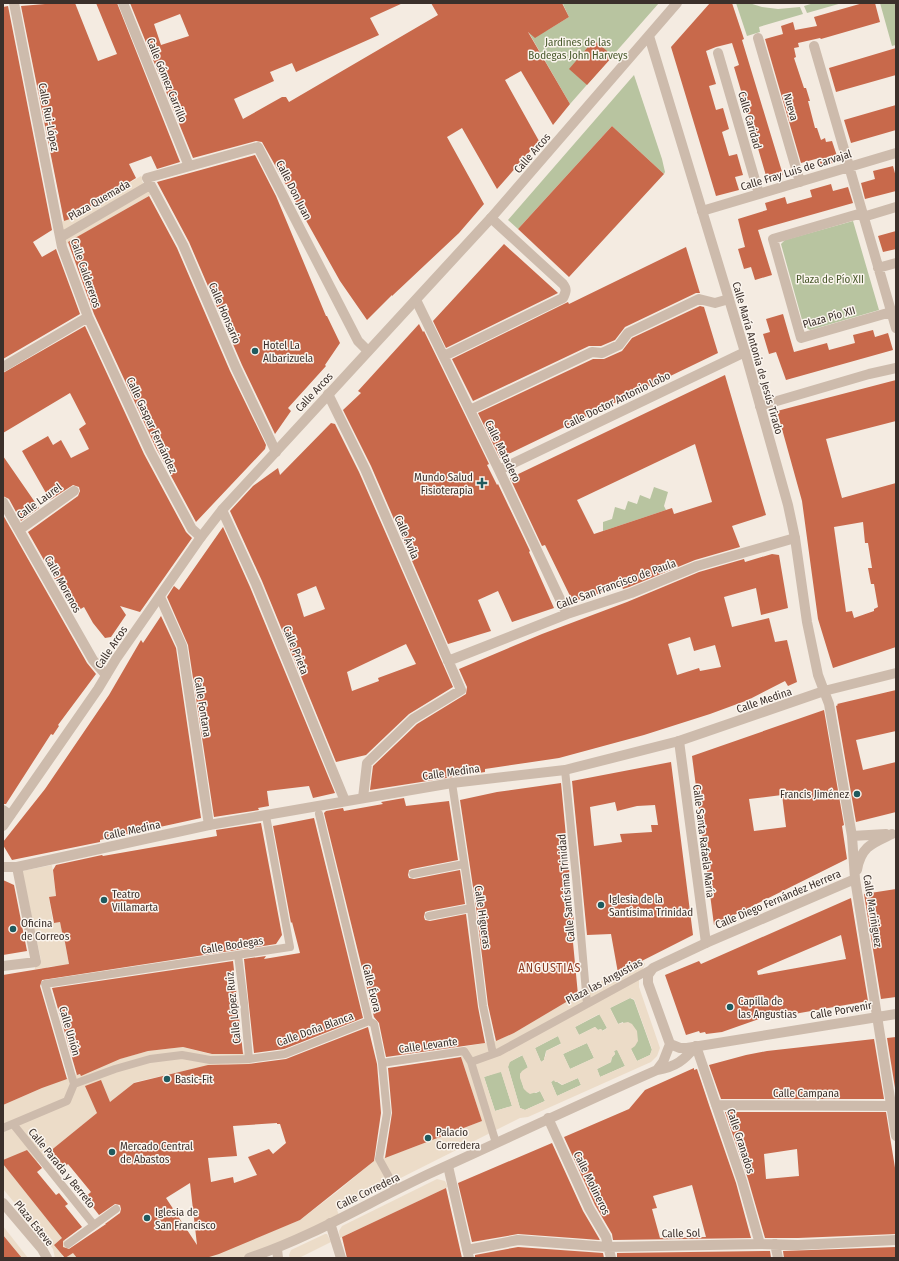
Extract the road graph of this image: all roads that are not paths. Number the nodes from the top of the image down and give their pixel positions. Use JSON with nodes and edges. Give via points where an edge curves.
{"nodes":[{"id":1,"x":14,"y":3,"type":"edge"},
{"id":2,"x":123,"y":3,"type":"edge"},
{"id":3,"x":677,"y":3,"type":"edge"},
{"id":4,"x":649,"y":36,"type":"junction"},
{"id":5,"x":758,"y":38,"type":"dead end"},
{"id":6,"x":814,"y":46,"type":"dead end"},
{"id":7,"x":718,"y":53,"type":"dead end"},
{"id":8,"x":896,"y":153,"type":"edge"},
{"id":9,"x":189,"y":166,"type":"junction"},
{"id":10,"x":849,"y":167,"type":"junction"},
{"id":11,"x":800,"y":182,"type":"junction"},
{"id":12,"x":150,"y":185,"type":"junction"},
{"id":13,"x":759,"y":194,"type":"junction"},
{"id":14,"x":896,"y":207,"type":"edge"},
{"id":15,"x":702,"y":211,"type":"junction"},
{"id":16,"x":862,"y":215,"type":"junction"},
{"id":17,"x":491,"y":218,"type":"junction"},
{"id":18,"x":61,"y":237,"type":"junction"},
{"id":19,"x":896,"y":263,"type":"edge"},
{"id":20,"x":878,"y":268,"type":"junction"},
{"id":21,"x":729,"y":299,"type":"junction"},
{"id":22,"x":416,"y":300,"type":"junction"},
{"id":23,"x":893,"y":313,"type":"edge"},
{"id":24,"x":88,"y":317,"type":"junction"},
{"id":25,"x":896,"y":328,"type":"edge"},
{"id":26,"x":368,"y":351,"type":"junction"},
{"id":27,"x":745,"y":352,"type":"junction"},
{"id":28,"x":444,"y":356,"type":"junction"},
{"id":29,"x":3,"y":367,"type":"edge"},
{"id":30,"x":896,"y":368,"type":"edge"},
{"id":31,"x":328,"y":394,"type":"junction"},
{"id":32,"x":760,"y":406,"type":"junction"},
{"id":33,"x":470,"y":410,"type":"junction"},
{"id":34,"x":276,"y":452,"type":"junction"},
{"id":35,"x":499,"y":470,"type":"junction"},
{"id":36,"x":74,"y":491,"type":"dead end"},
{"id":37,"x":3,"y":502,"type":"edge"},
{"id":38,"x":222,"y":510,"type":"junction"},
{"id":39,"x":19,"y":530,"type":"junction"},
{"id":40,"x":201,"y":537,"type":"junction"},
{"id":41,"x":795,"y":538,"type":"junction"},
{"id":42,"x":160,"y":597,"type":"junction"},
{"id":43,"x":567,"y":614,"type":"junction"},
{"id":44,"x":448,"y":661,"type":"junction"},
{"id":45,"x":896,"y":673,"type":"edge"},
{"id":46,"x":106,"y":675,"type":"junction"},
{"id":47,"x":824,"y":691,"type":"junction"},
{"id":48,"x":680,"y":742,"type":"junction"},
{"id":49,"x":565,"y":770,"type":"junction"},
{"id":50,"x":452,"y":784,"type":"junction"},
{"id":51,"x":363,"y":798,"type":"junction"},
{"id":52,"x":345,"y":801,"type":"junction"},
{"id":53,"x":6,"y":813,"type":"edge"},
{"id":54,"x":319,"y":814,"type":"dead end"},
{"id":55,"x":266,"y":816,"type":"junction"},
{"id":56,"x":209,"y":825,"type":"junction"},
{"id":57,"x":3,"y":826,"type":"edge"},
{"id":58,"x":894,"y":833,"type":"edge"},
{"id":59,"x":852,"y":836,"type":"junction"},
{"id":60,"x":464,"y":864,"type":"junction"},
{"id":61,"x":3,"y":867,"type":"edge"},
{"id":62,"x":17,"y":867,"type":"junction"},
{"id":63,"x":413,"y":874,"type":"dead end"},
{"id":64,"x":855,"y":879,"type":"junction"},
{"id":65,"x":471,"y":908,"type":"junction"},
{"id":66,"x":428,"y":916,"type":"dead end"},
{"id":67,"x":706,"y":943,"type":"junction"},
{"id":68,"x":238,"y":955,"type":"junction"},
{"id":69,"x":3,"y":966,"type":"edge"},
{"id":70,"x":653,"y":968,"type":"junction"},
{"id":71,"x":45,"y":984,"type":"joint"},
{"id":72,"x":587,"y":1004,"type":"junction"},
{"id":73,"x":896,"y":1014,"type":"edge"},
{"id":74,"x":877,"y":1016,"type":"junction"},
{"id":75,"x":369,"y":1021,"type":"junction"},
{"id":76,"x":670,"y":1044,"type":"junction"},
{"id":77,"x":696,"y":1046,"type":"junction"},
{"id":78,"x":493,"y":1054,"type":"junction"},
{"id":79,"x":249,"y":1059,"type":"junction"},
{"id":80,"x":471,"y":1062,"type":"junction"},
{"id":81,"x":382,"y":1063,"type":"junction"},
{"id":82,"x":657,"y":1070,"type":"junction"},
{"id":83,"x":74,"y":1084,"type":"junction"},
{"id":84,"x":716,"y":1105,"type":"junction"},
{"id":85,"x":894,"y":1106,"type":"edge"},
{"id":86,"x":548,"y":1118,"type":"junction"},
{"id":87,"x":13,"y":1124,"type":"junction"},
{"id":88,"x":3,"y":1128,"type":"edge"},
{"id":89,"x":896,"y":1136,"type":"edge"},
{"id":90,"x":496,"y":1143,"type":"junction"},
{"id":91,"x":448,"y":1166,"type":"junction"},
{"id":92,"x":395,"y":1188,"type":"dead end"},
{"id":93,"x":3,"y":1203,"type":"edge"},
{"id":94,"x":116,"y":1209,"type":"dead end"},
{"id":95,"x":330,"y":1223,"type":"junction"},
{"id":96,"x":94,"y":1225,"type":"junction"},
{"id":97,"x":896,"y":1240,"type":"edge"},
{"id":98,"x":68,"y":1244,"type":"dead end"},
{"id":99,"x":760,"y":1244,"type":"junction"},
{"id":100,"x":775,"y":1244,"type":"junction"},
{"id":101,"x":608,"y":1247,"type":"junction"},
{"id":102,"x":278,"y":1253,"type":"edge"},
{"id":103,"x":468,"y":1254,"type":"edge"},
{"id":104,"x":47,"y":1258,"type":"edge"},
{"id":105,"x":249,"y":1258,"type":"edge"},
{"id":106,"x":338,"y":1258,"type":"edge"},
{"id":107,"x":611,"y":1258,"type":"edge"},
{"id":108,"x":778,"y":1258,"type":"edge"}],
"edges":[{"from":1,"to":18,"type":"street","name":"Calle Rui-López"},
{"from":2,"to":9,"type":"street","name":"Calle Gómez Carrillo"},
{"from":3,"to":4,"type":"street","name":"Calle Arcos"},
{"from":4,"to":15,"type":"street","name":"Calle María Antonia de Jesús Tirado"},
{"from":4,"to":17,"type":"street","name":"Calle Arcos"},
{"from":5,"to":11,"type":"street","name":"Nueva"},
{"from":6,"to":10,"type":"street"},
{"from":7,"to":13,"type":"street","name":"Calle Caridad"},
{"from":8,"to":10,"type":"street","name":"Calle Fray Luis de Carvajal"},
{"from":9,"to":12,"type":"street","name":"Calle Don Juan","via":[[147,178]]},
{"from":9,"to":26,"type":"street","name":"Calle Don Juan","via":[[258,147],[358,341]]},
{"from":10,"to":11,"type":"street","name":"Calle Fray Luis de Carvajal"},
{"from":10,"to":16,"type":"street"},
{"from":11,"to":13,"type":"street","name":"Calle Fray Luis de Carvajal"},
{"from":12,"to":18,"type":"street","name":"Plaza Quemada"},
{"from":12,"to":34,"type":"street","name":"Calle Honsario","via":[[183,245],[236,368]]},
{"from":13,"to":15,"type":"street","name":"Calle Fray Luis de Carvajal"},
{"from":14,"to":16,"type":"street"},
{"from":15,"to":21,"type":"street","name":"Calle María Antonia de Jesús Tirado"},
{"from":16,"to":20,"type":"street"},
{"from":16,"to":23,"type":"street","name":"Plaza Pío XII","via":[[773,239],[801,338]]},
{"from":17,"to":22,"type":"street","name":"Calle Arcos"},
{"from":17,"to":28,"type":"street","via":[[563,284],[566,293],[563,298]]},
{"from":18,"to":24,"type":"street","name":"Calle Caldereros"},
{"from":19,"to":20,"type":"street"},
{"from":20,"to":23,"type":"street"},
{"from":21,"to":27,"type":"street","name":"Calle María Antonia de Jesús Tirado"},
{"from":21,"to":33,"type":"street","via":[[715,303],[699,300],[628,334],[618,345],[602,352],[592,352]]},
{"from":22,"to":26,"type":"street","name":"Calle Arcos"},
{"from":22,"to":28,"type":"street","name":"Calle Matadero"},
{"from":23,"to":25,"type":"street"},
{"from":24,"to":29,"type":"street"},
{"from":24,"to":40,"type":"street","name":"Calle Gaspar Fernández","via":[[150,451],[192,529]]},
{"from":26,"to":31,"type":"street","name":"Calle Arcos"},
{"from":27,"to":32,"type":"street","name":"Calle María Antonia de Jesús Tirado"},
{"from":27,"to":35,"type":"street","name":"Calle Doctor Antonio Lobo"},
{"from":28,"to":33,"type":"street","name":"Calle Matadero"},
{"from":30,"to":32,"type":"street"},
{"from":31,"to":34,"type":"street","name":"Calle Arcos"},
{"from":31,"to":44,"type":"street","name":"Calle Ávila","via":[[364,469]]},
{"from":32,"to":41,"type":"street","name":"Calle María Antonia de Jesús Tirado"},
{"from":33,"to":35,"type":"street","name":"Calle Matadero"},
{"from":34,"to":38,"type":"street","name":"Calle Arcos"},
{"from":35,"to":43,"type":"street","name":"Calle Matadero"},
{"from":36,"to":39,"type":"street","name":"Calle Laurel"},
{"from":37,"to":39,"type":"street","name":"Calle Morenos"},
{"from":38,"to":40,"type":"street","name":"Calle Arcos"},
{"from":38,"to":52,"type":"street","name":"Calle Prieta","via":[[256,584]]},
{"from":39,"to":46,"type":"street","name":"Calle Morenos","via":[[93,660]]},
{"from":40,"to":42,"type":"street","name":"Calle Arcos"},
{"from":41,"to":43,"type":"street","name":"Calle San Francisco de Paula","via":[[697,566],[631,593]]},
{"from":41,"to":47,"type":"street","name":"Calle María Antonia de Jesús Tirado","via":[[807,622]]},
{"from":42,"to":46,"type":"street","name":"Calle Arcos"},
{"from":42,"to":56,"type":"street","name":"Calle Fontana","via":[[182,646]]},
{"from":43,"to":44,"type":"street","name":"Calle San Francisco de Paula"},
{"from":44,"to":51,"type":"street","name":"Calle Ávila","via":[[461,690],[412,719],[367,763]]},
{"from":45,"to":47,"type":"street","name":"Calle Medina"},
{"from":46,"to":53,"type":"street","name":"Calle Arcos","via":[[47,764]]},
{"from":47,"to":48,"type":"street","name":"Calle Medina"},
{"from":47,"to":59,"type":"street","name":"Calle Mariñiguez","via":[[829,704]]},
{"from":48,"to":49,"type":"street","name":"Calle Medina"},
{"from":48,"to":67,"type":"street","name":"Calle Santa Rafaela María"},
{"from":49,"to":50,"type":"street","name":"Calle Medina"},
{"from":49,"to":72,"type":"street","name":"Calle Santísima Trinidad"},
{"from":50,"to":51,"type":"street","name":"Calle Medina"},
{"from":50,"to":60,"type":"street","name":"Calle Higueras"},
{"from":51,"to":52,"type":"street","name":"Calle Medina"},
{"from":52,"to":55,"type":"street","name":"Calle Medina"},
{"from":53,"to":57,"type":"street","name":"Calle Arcos"},
{"from":54,"to":75,"type":"street","name":"Calle Évora"},
{"from":55,"to":56,"type":"street","name":"Calle Medina"},
{"from":55,"to":68,"type":"street","name":"Calle Bodegas","via":[[290,947]]},
{"from":56,"to":62,"type":"street","name":"Calle Medina"},
{"from":58,"to":59,"type":"street","name":"Calle Diego Fernández Herrera"},
{"from":58,"to":64,"type":"street","name":"Calle Diego Fernández Herrera","via":[[871,844],[864,851],[859,859]]},
{"from":59,"to":64,"type":"street","name":"Calle Mariñiguez"},
{"from":60,"to":63,"type":"street"},
{"from":60,"to":65,"type":"street","name":"Calle Higueras"},
{"from":61,"to":62,"type":"street","name":"Calle Medina"},
{"from":62,"to":69,"type":"street","via":[[36,962]]},
{"from":64,"to":67,"type":"street","name":"Calle Diego Fernández Herrera"},
{"from":64,"to":74,"type":"street","name":"Calle Mariñiguez"},
{"from":65,"to":66,"type":"street"},
{"from":65,"to":78,"type":"street","name":"Calle Higueras","via":[[483,1006]]},
{"from":67,"to":70,"type":"street","name":"Calle Diego Fernández Herrera"},
{"from":68,"to":71,"type":"street","name":"Calle Bodegas"},
{"from":68,"to":79,"type":"street","name":"Calle López Ruiz"},
{"from":70,"to":72,"type":"street","name":"Plaza las Angustias"},
{"from":70,"to":76,"type":"street","name":"Plaza las Angustias","via":[[648,975],[648,983]]},
{"from":71,"to":83,"type":"street","name":"Calle Unión"},
{"from":72,"to":78,"type":"street","name":"Plaza las Angustias"},
{"from":73,"to":74,"type":"street","name":"Calle Porvenir"},
{"from":74,"to":77,"type":"street","name":"Calle Porvenir"},
{"from":74,"to":85,"type":"street","name":"Calle Mariñiguez"},
{"from":75,"to":79,"type":"street","name":"Calle Doña Blanca","via":[[285,1054]]},
{"from":75,"to":81,"type":"street","name":"Calle Évora","via":[[374,1024]]},
{"from":76,"to":77,"type":"street","name":"Calle Porvenir","via":[[680,1048]]},
{"from":76,"to":82,"type":"street","via":[[664,1062]]},
{"from":77,"to":82,"type":"street","via":[[683,1061]]},
{"from":77,"to":84,"type":"street","name":"Calle Granados"},
{"from":78,"to":80,"type":"street","name":"Plaza las Angustias"},
{"from":79,"to":83,"type":"street","name":"Calle Doña Blanca","via":[[210,1060],[182,1055],[150,1059]]},
{"from":80,"to":81,"type":"street","name":"Calle Levante","via":[[464,1051]]},
{"from":80,"to":90,"type":"street"},
{"from":81,"to":92,"type":"street","name":"Calle Évora","via":[[387,1113],[380,1159]]},
{"from":82,"to":86,"type":"street"},
{"from":83,"to":87,"type":"street","via":[[67,1101]]},
{"from":84,"to":85,"type":"street","name":"Calle Campana"},
{"from":84,"to":99,"type":"street","name":"Calle Granados"},
{"from":85,"to":89,"type":"street","name":"Calle Mariñiguez"},
{"from":86,"to":90,"type":"street"},
{"from":86,"to":101,"type":"street","name":"Calle Molineros","via":[[606,1237]]},
{"from":87,"to":88,"type":"street"},
{"from":87,"to":96,"type":"street","name":"Calle Parada y Berreto"},
{"from":90,"to":91,"type":"street","name":"Calle Corredera"},
{"from":91,"to":95,"type":"street","name":"Calle Corredera"},
{"from":91,"to":103,"type":"street"},
{"from":93,"to":104,"type":"street","name":"Plaza Esteve"},
{"from":94,"to":96,"type":"street","name":"Calle Parada y Berreto"},
{"from":95,"to":102,"type":"street","name":"Calle Corredera"},
{"from":95,"to":106,"type":"street"},
{"from":96,"to":98,"type":"street","name":"Calle Parada y Berreto"},
{"from":97,"to":100,"type":"street","name":"Calle Sol"},
{"from":99,"to":100,"type":"street","name":"Calle Sol"},
{"from":99,"to":101,"type":"street","name":"Calle Sol"},
{"from":100,"to":108,"type":"street"},
{"from":101,"to":103,"type":"street","name":"Calle Sol","via":[[518,1240]]},
{"from":101,"to":107,"type":"street","name":"Calle Molineros"},
{"from":102,"to":105,"type":"street","name":"Calle Corredera"}]}
